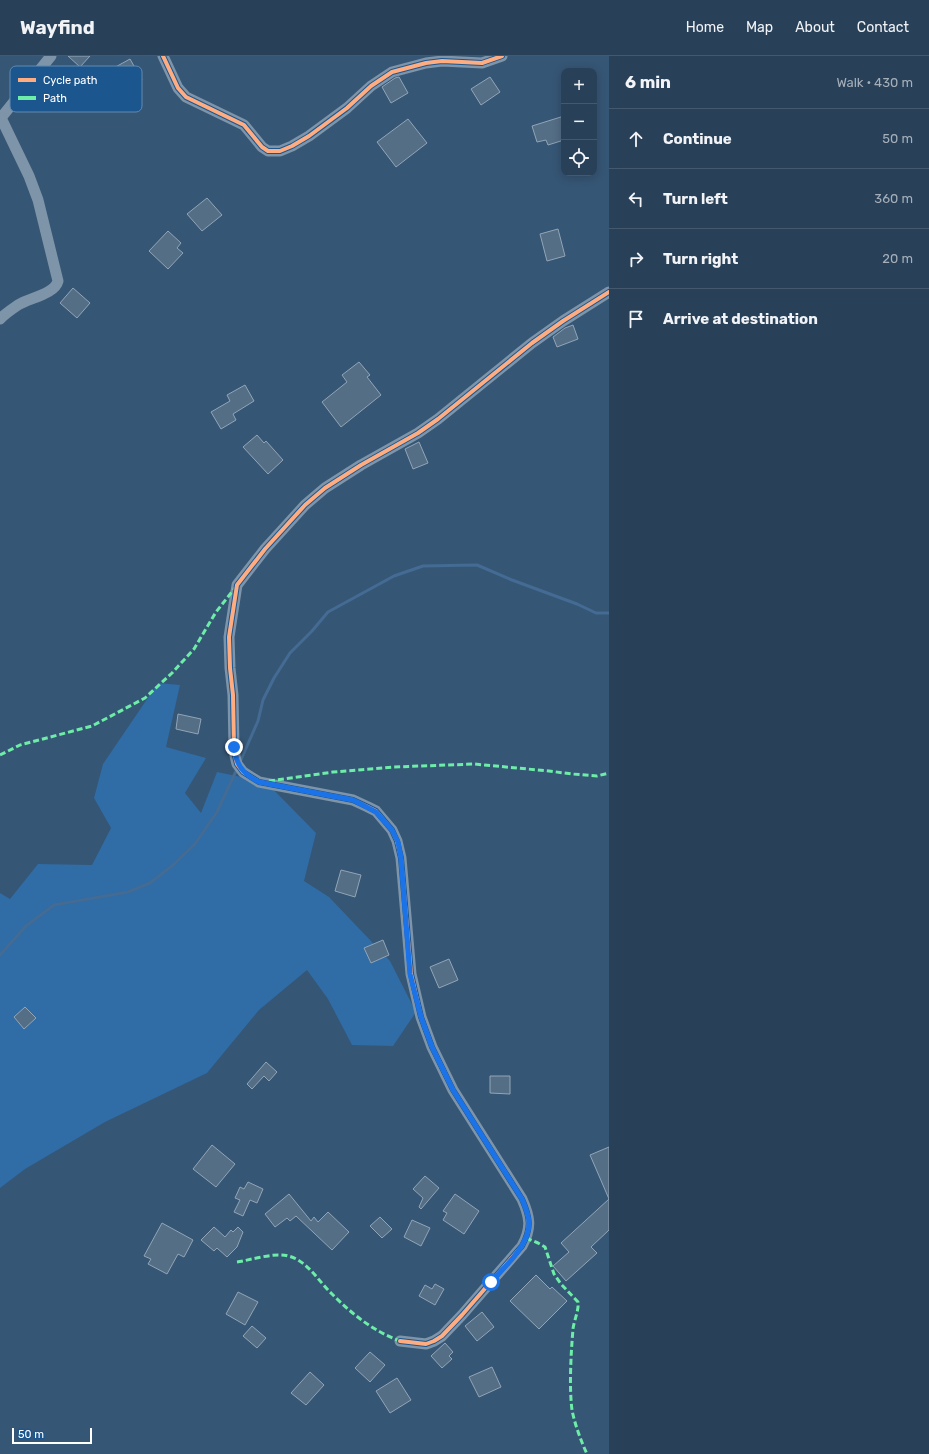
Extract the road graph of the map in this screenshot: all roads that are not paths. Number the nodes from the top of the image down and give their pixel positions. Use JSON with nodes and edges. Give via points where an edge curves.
{"nodes":[{"id":1,"x":51,"y":56,"type":"edge"},
{"id":2,"x":163,"y":56,"type":"edge"},
{"id":3,"x":502,"y":56,"type":"edge"},
{"id":4,"x":43,"y":66,"type":"edge"},
{"id":5,"x":10,"y":107,"type":"edge"},
{"id":6,"x":0,"y":119,"type":"edge"},
{"id":7,"x":609,"y":292,"type":"edge"},
{"id":8,"x":0,"y":319,"type":"edge"},
{"id":9,"x":400,"y":1341,"type":"dead end"}],
"edges":[{"from":1,"to":4,"type":"street"},
{"from":2,"to":3,"type":"street","via":[[178,88],[186,97],[244,125],[268,151],[280,151],[309,136],[392,72],[442,61],[482,63]]},
{"from":5,"to":6,"type":"street"},
{"from":6,"to":8,"type":"street","via":[[29,176],[38,200],[58,281],[50,290],[17,305]]},
{"from":7,"to":9,"type":"street","via":[[532,343],[438,419],[325,488],[305,505],[265,549],[237,585],[229,637],[234,747],[240,768],[259,782],[353,800],[376,812],[392,830],[398,842],[401,858],[410,974],[421,1017],[453,1090],[527,1210],[528,1231],[522,1246],[442,1336],[426,1344]]}]}
